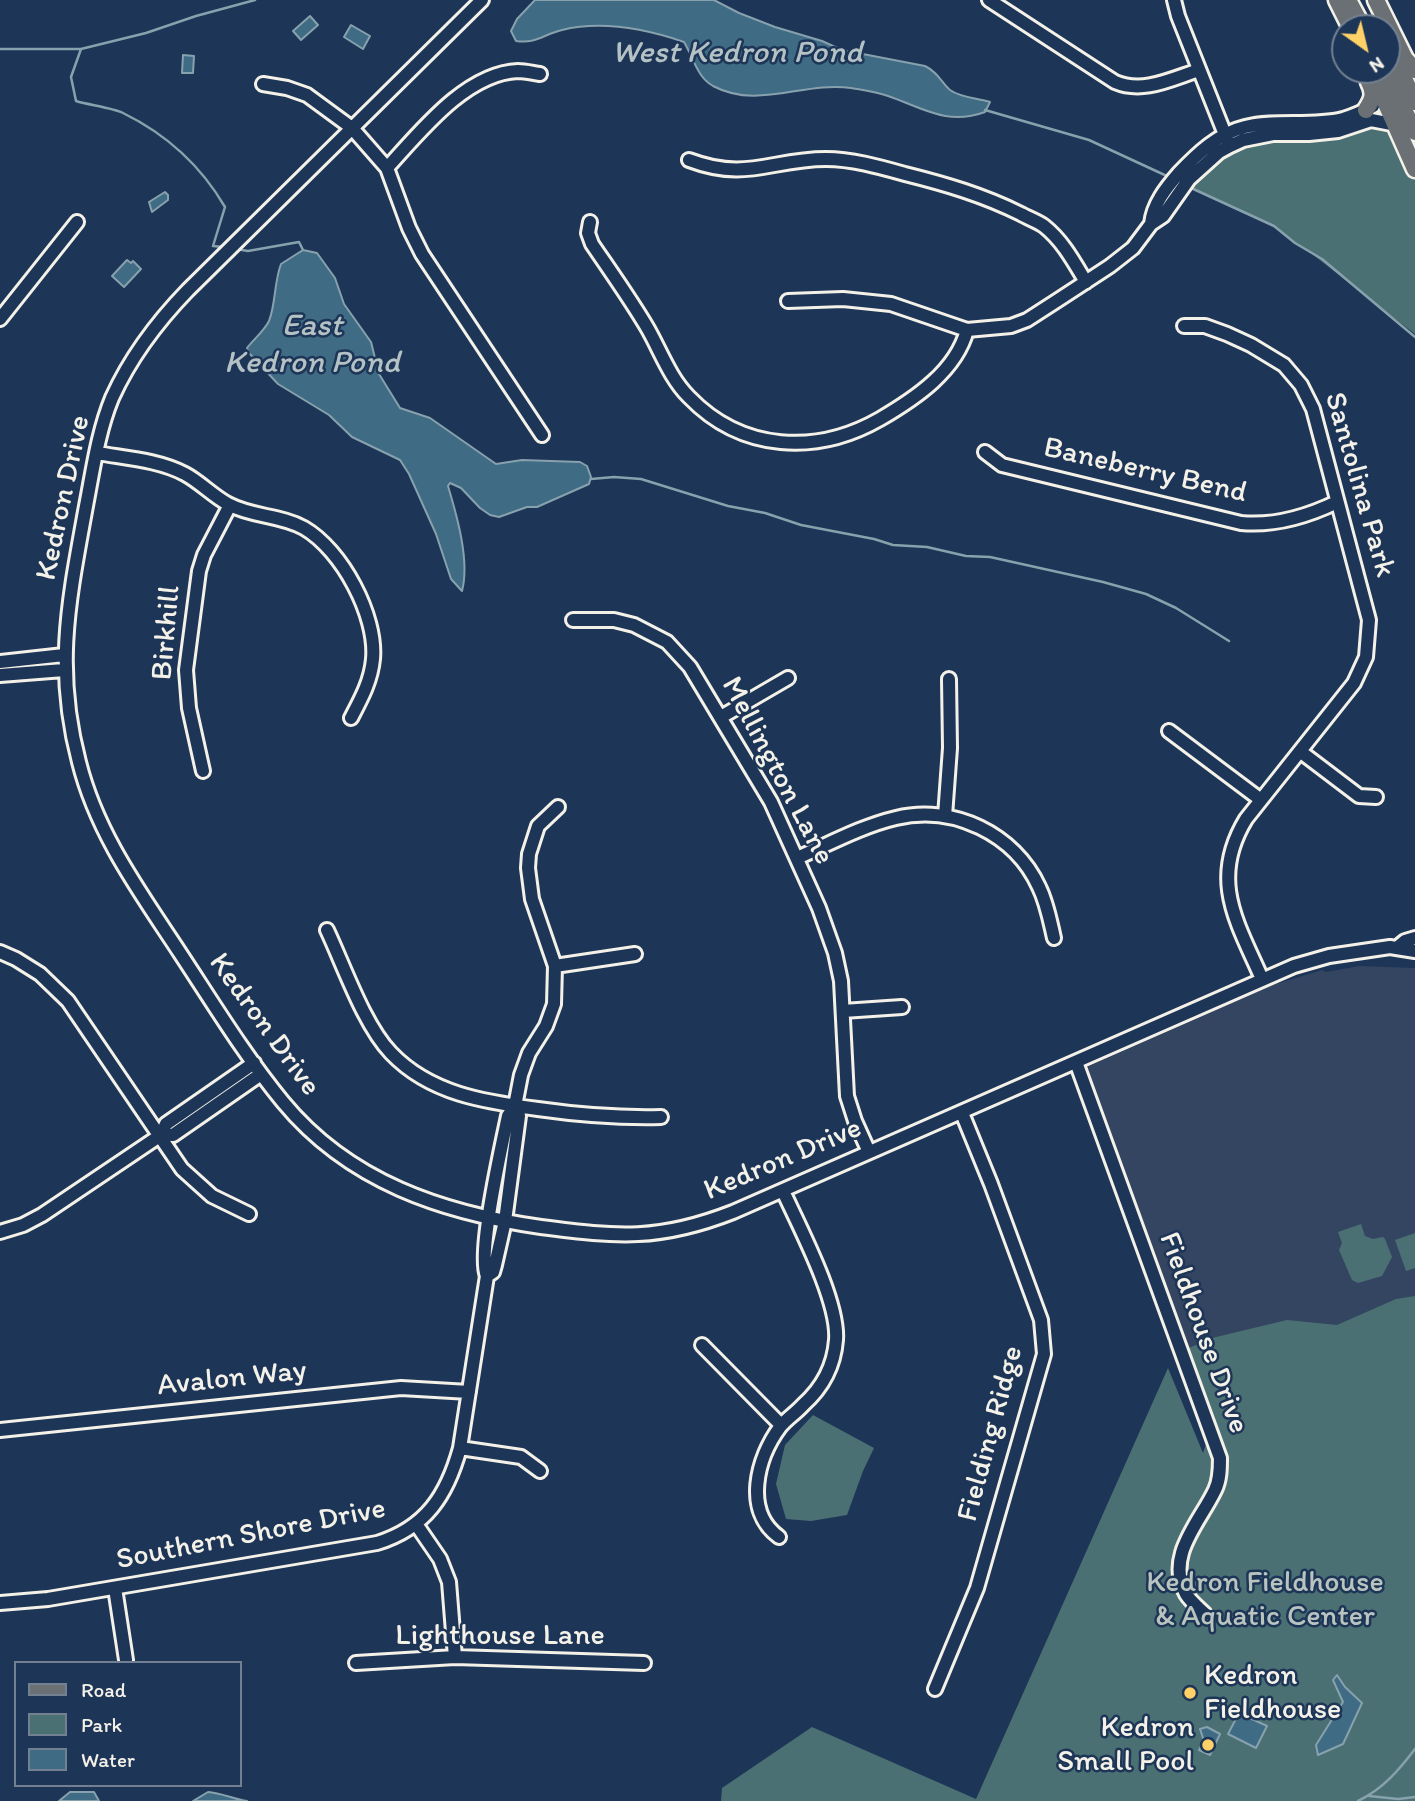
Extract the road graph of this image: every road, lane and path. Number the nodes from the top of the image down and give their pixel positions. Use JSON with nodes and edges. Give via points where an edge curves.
{"nodes":[{"id":1,"x":482,"y":0,"type":"edge"},
{"id":2,"x":989,"y":0,"type":"edge"},
{"id":3,"x":1174,"y":0,"type":"edge"},
{"id":4,"x":1376,"y":0,"type":"edge"},
{"id":5,"x":1199,"y":70,"type":"junction"},
{"id":6,"x":1415,"y":70,"type":"edge"},
{"id":7,"x":1401,"y":71,"type":"edge"},
{"id":8,"x":540,"y":74,"type":"dead end"},
{"id":9,"x":263,"y":84,"type":"dead end"},
{"id":10,"x":1370,"y":84,"type":"edge"},
{"id":11,"x":1377,"y":84,"type":"edge"},
{"id":12,"x":1390,"y":84,"type":"edge"},
{"id":13,"x":1414,"y":97,"type":"edge"},
{"id":14,"x":1385,"y":101,"type":"junction"},
{"id":15,"x":1366,"y":110,"type":"junction"},
{"id":16,"x":1397,"y":125,"type":"junction"},
{"id":17,"x":352,"y":128,"type":"junction"},
{"id":18,"x":1301,"y":128,"type":"junction"},
{"id":19,"x":1415,"y":132,"type":"edge"},
{"id":20,"x":1227,"y":141,"type":"junction"},
{"id":21,"x":689,"y":159,"type":"dead end"},
{"id":22,"x":387,"y":168,"type":"junction"},
{"id":23,"x":1415,"y":169,"type":"edge"},
{"id":24,"x":78,"y":222,"type":"dead end"},
{"id":25,"x":590,"y":222,"type":"dead end"},
{"id":26,"x":1086,"y":282,"type":"junction"},
{"id":27,"x":788,"y":301,"type":"dead end"},
{"id":28,"x":0,"y":319,"type":"edge"},
{"id":29,"x":1184,"y":326,"type":"dead end"},
{"id":30,"x":967,"y":330,"type":"junction"},
{"id":31,"x":542,"y":435,"type":"dead end"},
{"id":32,"x":985,"y":452,"type":"dead end"},
{"id":33,"x":97,"y":453,"type":"junction"},
{"id":34,"x":1337,"y":502,"type":"junction"},
{"id":35,"x":230,"y":505,"type":"junction"},
{"id":36,"x":573,"y":620,"type":"dead end"},
{"id":37,"x":64,"y":655,"type":"junction"},
{"id":38,"x":0,"y":662,"type":"edge"},
{"id":39,"x":64,"y":670,"type":"junction"},
{"id":40,"x":0,"y":675,"type":"edge"},
{"id":41,"x":788,"y":678,"type":"dead end"},
{"id":42,"x":949,"y":679,"type":"dead end"},
{"id":43,"x":721,"y":717,"type":"junction"},
{"id":44,"x":351,"y":718,"type":"dead end"},
{"id":45,"x":1169,"y":731,"type":"dead end"},
{"id":46,"x":1301,"y":752,"type":"junction"},
{"id":47,"x":203,"y":771,"type":"dead end"},
{"id":48,"x":1376,"y":797,"type":"dead end"},
{"id":49,"x":1261,"y":800,"type":"junction"},
{"id":50,"x":558,"y":807,"type":"dead end"},
{"id":51,"x":945,"y":816,"type":"junction"},
{"id":52,"x":797,"y":858,"type":"junction"},
{"id":53,"x":327,"y":930,"type":"dead end"},
{"id":54,"x":1054,"y":938,"type":"dead end"},
{"id":55,"x":1415,"y":938,"type":"edge"},
{"id":56,"x":1399,"y":946,"type":"junction"},
{"id":57,"x":1415,"y":951,"type":"edge"},
{"id":58,"x":0,"y":952,"type":"edge"},
{"id":59,"x":635,"y":954,"type":"dead end"},
{"id":60,"x":555,"y":966,"type":"junction"},
{"id":61,"x":1262,"y":979,"type":"junction"},
{"id":62,"x":902,"y":1007,"type":"dead end"},
{"id":63,"x":843,"y":1011,"type":"junction"},
{"id":64,"x":1076,"y":1062,"type":"junction"},
{"id":65,"x":254,"y":1063,"type":"junction"},
{"id":66,"x":261,"y":1074,"type":"junction"},
{"id":67,"x":514,"y":1106,"type":"junction"},
{"id":68,"x":961,"y":1113,"type":"junction"},
{"id":69,"x":662,"y":1117,"type":"dead end"},
{"id":70,"x":160,"y":1135,"type":"junction"},
{"id":71,"x":869,"y":1152,"type":"junction"},
{"id":72,"x":783,"y":1191,"type":"junction"},
{"id":73,"x":249,"y":1214,"type":"dead end"},
{"id":74,"x":489,"y":1219,"type":"junction"},
{"id":75,"x":505,"y":1221,"type":"junction"},
{"id":76,"x":0,"y":1232,"type":"edge"},
{"id":77,"x":487,"y":1276,"type":"junction"},
{"id":78,"x":702,"y":1345,"type":"dead end"},
{"id":79,"x":469,"y":1392,"type":"junction"},
{"id":80,"x":781,"y":1425,"type":"junction"},
{"id":81,"x":0,"y":1430,"type":"edge"},
{"id":82,"x":460,"y":1448,"type":"junction"},
{"id":83,"x":540,"y":1471,"type":"dead end"},
{"id":84,"x":416,"y":1524,"type":"junction"},
{"id":85,"x":779,"y":1537,"type":"dead end"},
{"id":86,"x":115,"y":1588,"type":"junction"},
{"id":87,"x":0,"y":1603,"type":"edge"},
{"id":88,"x":1205,"y":1614,"type":"dead end"},
{"id":89,"x":455,"y":1657,"type":"junction"},
{"id":90,"x":127,"y":1660,"type":"dead end"},
{"id":91,"x":356,"y":1663,"type":"dead end"},
{"id":92,"x":644,"y":1663,"type":"dead end"},
{"id":93,"x":935,"y":1689,"type":"dead end"}],
"edges":[{"from":1,"to":17,"type":"street","name":"Kedron Drive"},
{"from":2,"to":5,"type":"street","via":[[1127,88],[1144,88]]},
{"from":3,"to":5,"type":"street"},
{"from":4,"to":6,"type":"main road"},
{"from":5,"to":20,"type":"street"},
{"from":7,"to":13,"type":"main road"},
{"from":8,"to":22,"type":"street","via":[[515,72],[476,84],[432,120]]},
{"from":9,"to":17,"type":"street","via":[[307,95]]},
{"from":10,"to":15,"type":"main road","via":[[1374,92]]},
{"from":11,"to":14,"type":"main road"},
{"from":12,"to":13,"type":"main road"},
{"from":14,"to":15,"type":"street"},
{"from":14,"to":16,"type":"main road"},
{"from":14,"to":19,"type":"main road","via":[[1402,106]]},
{"from":15,"to":18,"type":"street"},
{"from":16,"to":18,"type":"street","via":[[1371,120],[1338,131]]},
{"from":16,"to":23,"type":"main road"},
{"from":17,"to":22,"type":"street"},
{"from":17,"to":33,"type":"street","name":"Kedron Drive","via":[[145,339],[121,379]]},
{"from":18,"to":20,"type":"street"},
{"from":20,"to":26,"type":"street","via":[[1133,248]]},
{"from":21,"to":26,"type":"street","via":[[730,171],[845,161],[962,189],[1043,226],[1059,240]]},
{"from":22,"to":31,"type":"street","via":[[422,254]]},
{"from":24,"to":28,"type":"street"},
{"from":25,"to":30,"type":"street","via":[[592,244],[680,386],[706,413],[747,435],[774,442],[818,443],[859,430],[932,383],[962,346]]},
{"from":26,"to":30,"type":"street","via":[[1019,323]]},
{"from":27,"to":30,"type":"street","via":[[844,299],[891,304]]},
{"from":29,"to":34,"type":"street","name":"Santolina Park","via":[[1205,326],[1239,340],[1293,374],[1313,409]]},
{"from":32,"to":34,"type":"street","name":"Baneberry Bend","via":[[1002,465],[1241,523],[1267,524]]},
{"from":33,"to":35,"type":"street","via":[[182,472]]},
{"from":33,"to":37,"type":"street","name":"Kedron Drive","via":[[68,604]]},
{"from":34,"to":46,"type":"street","name":"Santolina Park","via":[[1367,608],[1369,640],[1354,682]]},
{"from":35,"to":44,"type":"street","via":[[303,528],[325,544],[343,566],[373,643],[370,679]]},
{"from":35,"to":47,"type":"street","name":"Birkhill","via":[[199,571],[186,670]]},
{"from":36,"to":43,"type":"street","name":"Mellington Lane","via":[[614,620],[659,637],[679,653]]},
{"from":37,"to":38,"type":"street"},
{"from":37,"to":39,"type":"street","name":"Kedron Drive"},
{"from":39,"to":40,"type":"street"},
{"from":39,"to":65,"type":"street","name":"Kedron Drive","via":[[78,761],[99,822]]},
{"from":41,"to":43,"type":"street"},
{"from":42,"to":51,"type":"street"},
{"from":43,"to":52,"type":"street","name":"Mellington Lane"},
{"from":45,"to":49,"type":"street"},
{"from":46,"to":48,"type":"street","via":[[1359,796]]},
{"from":46,"to":49,"type":"street","name":"Santolina Park"},
{"from":49,"to":61,"type":"street","name":"Santolina Park","via":[[1233,844],[1227,884],[1232,910]]},
{"from":50,"to":60,"type":"street","via":[[538,826],[528,867],[532,899]]},
{"from":51,"to":52,"type":"street","via":[[911,815],[883,821]]},
{"from":51,"to":54,"type":"street","via":[[980,827],[1017,853],[1039,887]]},
{"from":52,"to":63,"type":"street","name":"Mellington Lane","via":[[828,930]]},
{"from":53,"to":67,"type":"street","via":[[362,1006],[390,1052],[412,1072],[442,1088]]},
{"from":55,"to":56,"type":"street","name":"Kedron Drive"},
{"from":56,"to":57,"type":"street","name":"Kedron Drive"},
{"from":56,"to":61,"type":"street","name":"Kedron Drive","via":[[1324,957]]},
{"from":58,"to":70,"type":"street","via":[[40,974],[68,1001]]},
{"from":59,"to":60,"type":"street"},
{"from":60,"to":67,"type":"street","via":[[554,1004],[520,1075]]},
{"from":61,"to":64,"type":"street","name":"Kedron Drive"},
{"from":62,"to":63,"type":"street"},
{"from":63,"to":71,"type":"street","name":"Mellington Lane","via":[[848,1096]]},
{"from":64,"to":68,"type":"street","name":"Kedron Drive"},
{"from":64,"to":88,"type":"street","name":"Fieldhouse Drive","via":[[1220,1458],[1216,1489],[1181,1555],[1179,1576],[1186,1596]]},
{"from":65,"to":66,"type":"street","name":"Kedron Drive"},
{"from":65,"to":70,"type":"street","via":[[166,1124]]},
{"from":66,"to":70,"type":"street","via":[[173,1135]]},
{"from":66,"to":74,"type":"street","name":"Kedron Drive","via":[[307,1127],[365,1171],[424,1200]]},
{"from":67,"to":69,"type":"street","via":[[593,1117]]},
{"from":67,"to":74,"type":"street","name":"Southern Shore Drive","via":[[508,1116]]},
{"from":67,"to":75,"type":"street","name":"Southern Shore Drive","via":[[519,1116]]},
{"from":68,"to":71,"type":"street","name":"Kedron Drive"},
{"from":68,"to":93,"type":"street","name":"Fielding Ridge","via":[[1041,1320],[1044,1354],[977,1588]]},
{"from":70,"to":73,"type":"street","via":[[198,1185]]},
{"from":70,"to":76,"type":"street","via":[[42,1215]]},
{"from":71,"to":72,"type":"street","name":"Kedron Drive"},
{"from":72,"to":75,"type":"street","name":"Kedron Drive","via":[[715,1220],[649,1235],[590,1233]]},
{"from":72,"to":80,"type":"street","via":[[830,1300],[836,1326],[833,1360],[825,1378]]},
{"from":74,"to":75,"type":"street","name":"Kedron Drive"},
{"from":74,"to":77,"type":"street","name":"Southern Shore Drive"},
{"from":75,"to":77,"type":"street","name":"Southern Shore Drive","via":[[493,1272]]},
{"from":77,"to":79,"type":"street","name":"Southern Shore Drive"},
{"from":78,"to":80,"type":"street"},
{"from":79,"to":81,"type":"street","name":"Avalon Way","via":[[401,1388]]},
{"from":79,"to":82,"type":"street","name":"Southern Shore Drive"},
{"from":80,"to":85,"type":"street","via":[[762,1462],[757,1496],[762,1521]]},
{"from":82,"to":83,"type":"street","via":[[521,1457]]},
{"from":82,"to":84,"type":"street","name":"Southern Shore Drive","via":[[447,1487]]},
{"from":84,"to":86,"type":"street","name":"Southern Shore Drive","via":[[377,1544]]},
{"from":84,"to":89,"type":"street","via":[[440,1559],[449,1582]]},
{"from":86,"to":87,"type":"street","name":"Southern Shore Drive"},
{"from":86,"to":90,"type":"street"},
{"from":89,"to":91,"type":"street","name":"Lighthouse Lane"},
{"from":89,"to":92,"type":"street","name":"Lighthouse Lane"}]}
